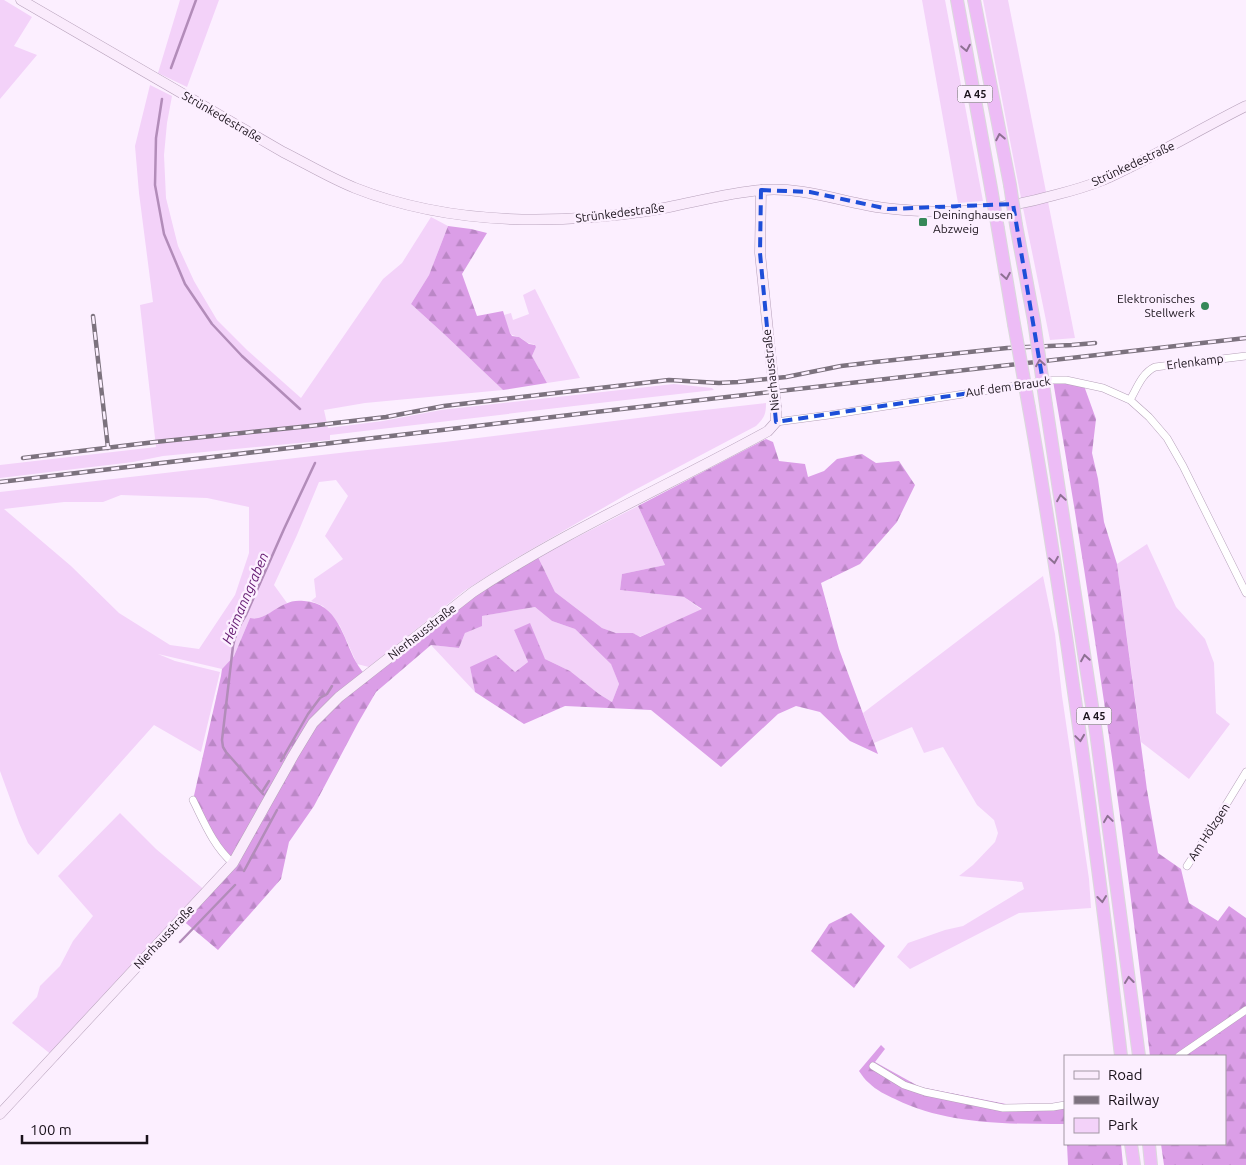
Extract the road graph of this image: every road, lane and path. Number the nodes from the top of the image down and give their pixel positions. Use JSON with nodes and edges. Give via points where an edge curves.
{"nodes":[{"id":1,"x":21,"y":0,"type":"edge"},
{"id":2,"x":957,"y":0,"type":"edge"},
{"id":3,"x":974,"y":0,"type":"edge"},
{"id":4,"x":1246,"y":106,"type":"edge"},
{"id":5,"x":761,"y":190,"type":"junction"},
{"id":6,"x":1246,"y":356,"type":"edge"},
{"id":7,"x":1130,"y":400,"type":"junction"},
{"id":8,"x":776,"y":422,"type":"junction"},
{"id":9,"x":1246,"y":594,"type":"edge"},
{"id":10,"x":1246,"y":772,"type":"edge"},
{"id":11,"x":193,"y":800,"type":"dead end"},
{"id":12,"x":233,"y":862,"type":"junction"},
{"id":13,"x":1187,"y":866,"type":"dead end"},
{"id":14,"x":1246,"y":1010,"type":"edge"},
{"id":15,"x":1121,"y":1055,"type":"edge"},
{"id":16,"x":1139,"y":1055,"type":"edge"},
{"id":17,"x":1180,"y":1055,"type":"edge"},
{"id":18,"x":873,"y":1066,"type":"dead end"},
{"id":19,"x":1064,"y":1105,"type":"edge"},
{"id":20,"x":0,"y":1114,"type":"edge"},
{"id":21,"x":1131,"y":1145,"type":"edge"},
{"id":22,"x":1149,"y":1145,"type":"edge"},
{"id":23,"x":1134,"y":1165,"type":"edge"},
{"id":24,"x":1151,"y":1165,"type":"edge"}],
"edges":[{"from":1,"to":5,"type":"main road","name":"Strünkedestraße","via":[[324,174],[385,199],[420,208],[477,217],[579,219]]},
{"from":2,"to":15,"type":"highway","number":"A 45","one_way":true,"bridge":true,"via":[[1050,530],[1100,879]]},
{"from":16,"to":3,"type":"highway","number":"A 45","one_way":true,"bridge":true,"via":[[1096,732],[1034,320]]},
{"from":4,"to":5,"type":"main road","name":"Strünkedestraße","via":[[1101,180],[1035,200],[994,208],[934,212],[888,209],[810,192]]},
{"from":5,"to":8,"type":"main road","name":"Nierhausstraße","bridge":true,"via":[[760,253]]},
{"from":6,"to":7,"type":"street","name":"Erlenkamp","via":[[1155,367],[1145,374]]},
{"from":7,"to":8,"type":"street","name":"Auf dem Brauck","via":[[1103,388],[1053,380]]},
{"from":7,"to":9,"type":"street","name":"Auf dem Brauck","via":[[1166,438],[1194,487]]},
{"from":8,"to":12,"type":"main road","name":"Nierhausstraße","via":[[768,431],[496,576],[339,697],[313,724]]},
{"from":10,"to":13,"type":"street","name":"Am Hölzgen"},
{"from":11,"to":12,"type":"street","via":[[214,841]]},
{"from":12,"to":20,"type":"main road","name":"Nierhausstraße"},
{"from":14,"to":17,"type":"street"},
{"from":18,"to":19,"type":"street","via":[[904,1085],[928,1093],[1003,1108]]},
{"from":21,"to":23,"type":"highway"},
{"from":22,"to":24,"type":"highway"}]}
